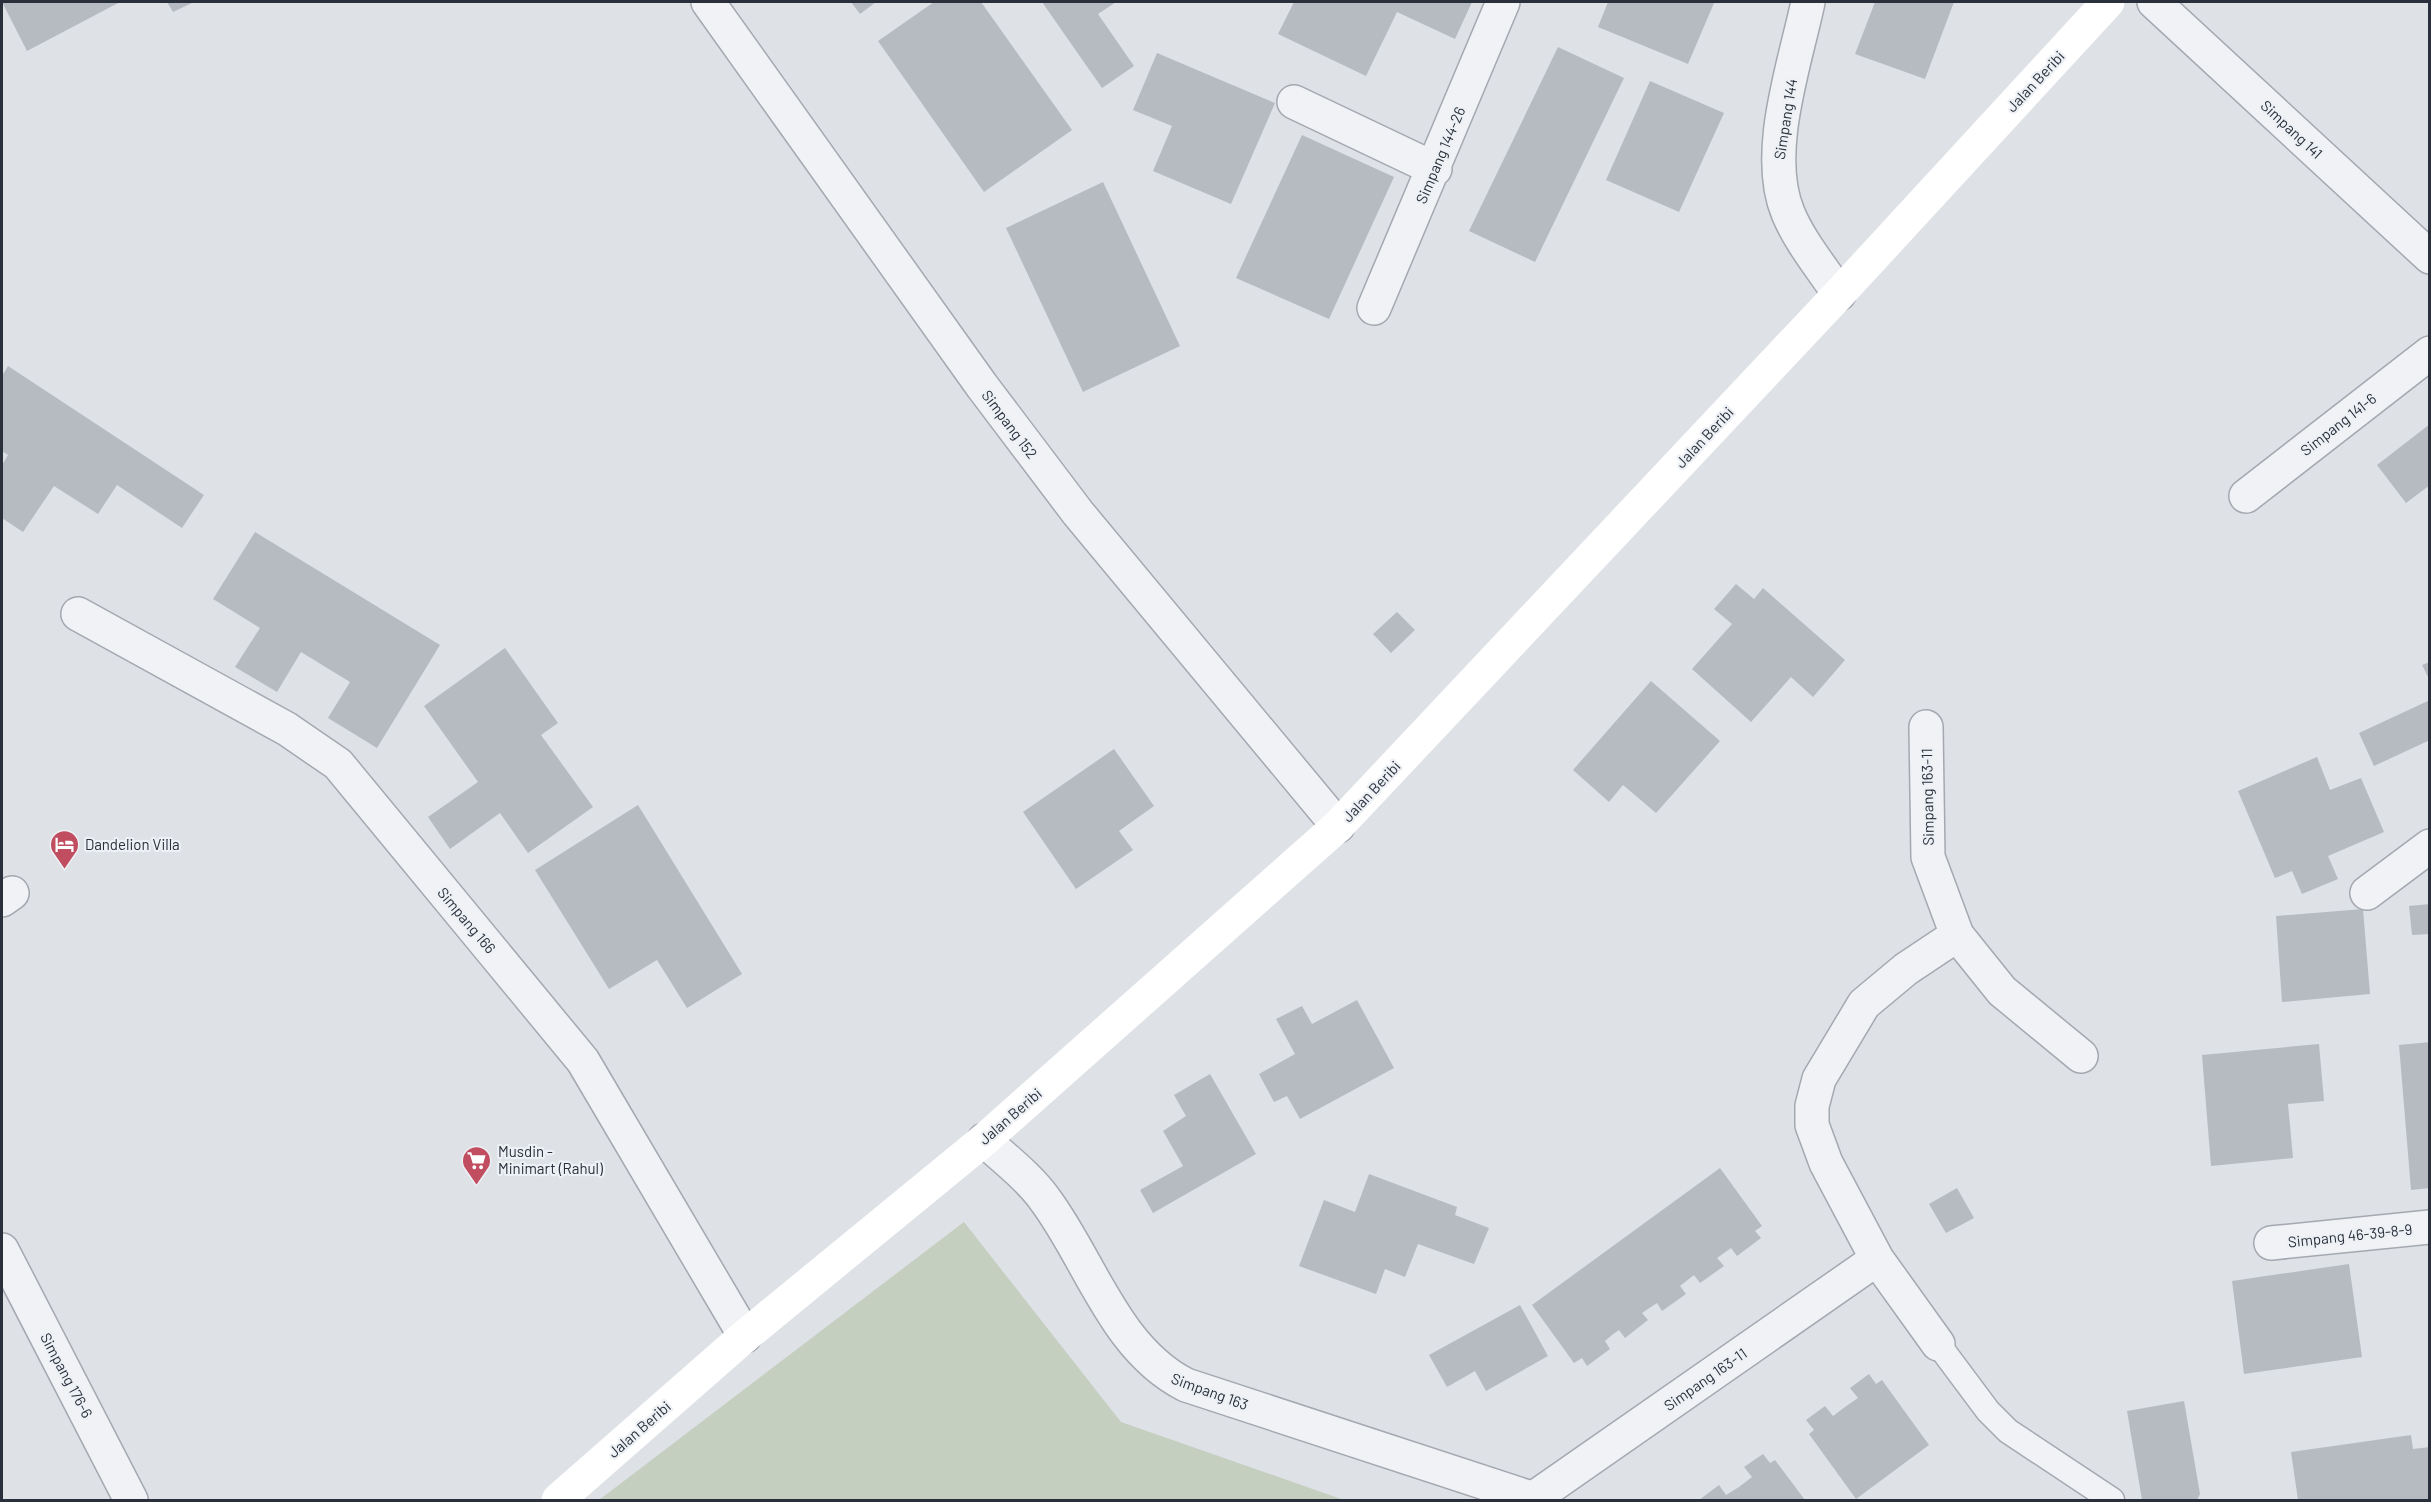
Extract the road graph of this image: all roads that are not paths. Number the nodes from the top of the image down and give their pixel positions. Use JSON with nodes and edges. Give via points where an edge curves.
{"nodes":[{"id":1,"x":708,"y":2,"type":"edge"},
{"id":2,"x":1503,"y":2,"type":"edge"},
{"id":3,"x":1808,"y":2,"type":"edge"},
{"id":4,"x":2108,"y":2,"type":"edge"},
{"id":5,"x":2154,"y":2,"type":"edge"},
{"id":6,"x":1294,"y":102,"type":"dead end"},
{"id":7,"x":1435,"y":169,"type":"junction"},
{"id":8,"x":2430,"y":257,"type":"edge"},
{"id":9,"x":1839,"y":294,"type":"junction"},
{"id":10,"x":1374,"y":309,"type":"dead end"},
{"id":11,"x":2430,"y":353,"type":"edge"},
{"id":12,"x":2246,"y":496,"type":"dead end"},
{"id":13,"x":78,"y":614,"type":"dead end"},
{"id":14,"x":1926,"y":727,"type":"dead end"},
{"id":15,"x":1338,"y":826,"type":"junction"},
{"id":16,"x":2430,"y":846,"type":"edge"},
{"id":17,"x":2367,"y":893,"type":"dead end"},
{"id":18,"x":1957,"y":935,"type":"junction"},
{"id":19,"x":2081,"y":1056,"type":"dead end"},
{"id":20,"x":984,"y":1140,"type":"junction"},
{"id":21,"x":2430,"y":1227,"type":"edge"},
{"id":22,"x":2271,"y":1243,"type":"dead end"},
{"id":23,"x":2,"y":1250,"type":"edge"},
{"id":24,"x":1877,"y":1259,"type":"junction"},
{"id":25,"x":745,"y":1336,"type":"junction"},
{"id":26,"x":1938,"y":1344,"type":"joint"},
{"id":27,"x":1536,"y":1499,"type":"edge"},
{"id":28,"x":131,"y":1500,"type":"edge"},
{"id":29,"x":558,"y":1500,"type":"edge"},
{"id":30,"x":2112,"y":1500,"type":"edge"}],
"edges":[{"from":1,"to":15,"type":"street","name":"Simpang 152","via":[[1077,513]]},
{"from":2,"to":7,"type":"street","name":"Simpang 144-26"},
{"from":3,"to":9,"type":"street","name":"Simpang 144","via":[[1779,137],[1777,165],[1788,212]]},
{"from":4,"to":9,"type":"main road","name":"Jalan Beribi"},
{"from":5,"to":8,"type":"street","name":"Simpang 141"},
{"from":6,"to":7,"type":"street"},
{"from":7,"to":10,"type":"street","name":"Simpang 144-26"},
{"from":9,"to":15,"type":"main road","name":"Jalan Beribi"},
{"from":11,"to":12,"type":"street","name":"Simpang 141-6"},
{"from":13,"to":25,"type":"street","name":"Simpang 166","via":[[287,729],[338,764],[583,1061]]},
{"from":14,"to":18,"type":"street","name":"Simpang 163-11","via":[[1928,857]]},
{"from":15,"to":20,"type":"main road","name":"Jalan Beribi"},
{"from":16,"to":17,"type":"street"},
{"from":18,"to":19,"type":"street","name":"Simpang 163-11","via":[[2002,991]]},
{"from":18,"to":24,"type":"street","via":[[1906,969],[1864,1004],[1819,1079],[1812,1106],[1812,1125],[1826,1163]]},
{"from":20,"to":25,"type":"main road","name":"Jalan Beribi"},
{"from":20,"to":27,"type":"street","name":"Simpang 163","via":[[1046,1200],[1107,1302],[1146,1358],[1164,1374],[1186,1385]]},
{"from":21,"to":22,"type":"street","name":"Simpang 46-39-8-9"},
{"from":23,"to":28,"type":"street","name":"Simpang 176-6"},
{"from":24,"to":26,"type":"street"},
{"from":24,"to":27,"type":"street","name":"Simpang 163-11"},
{"from":25,"to":29,"type":"main road","name":"Jalan Beribi"},
{"from":26,"to":30,"type":"lane","via":[[1988,1411],[2008,1431]]}]}
